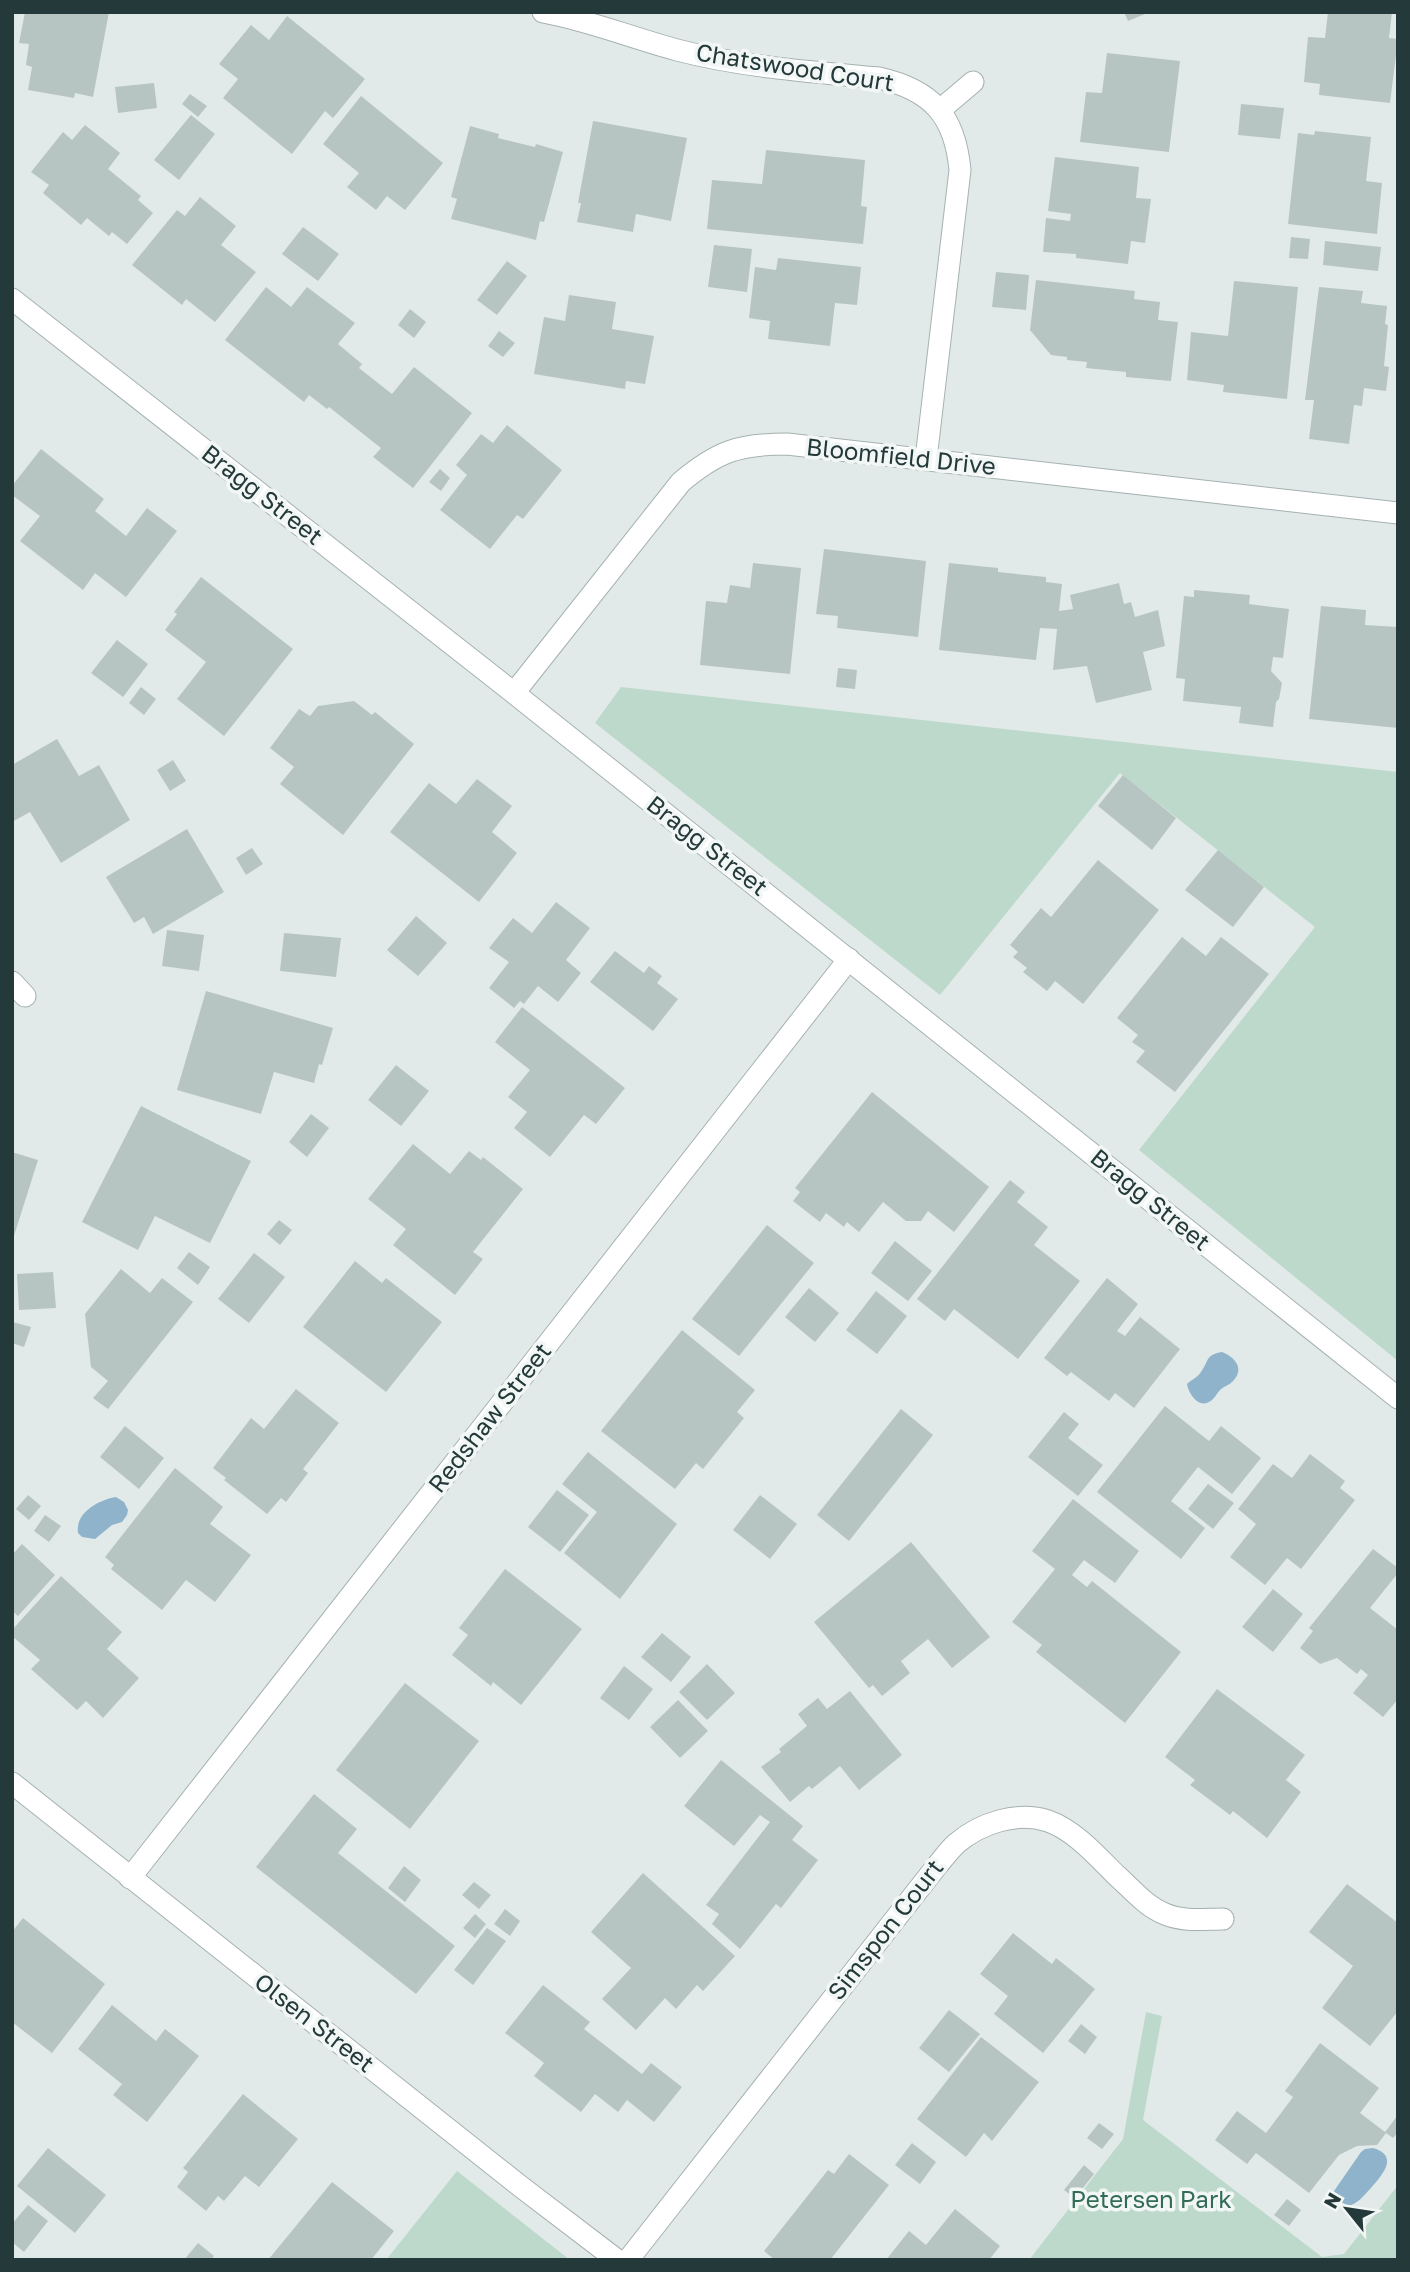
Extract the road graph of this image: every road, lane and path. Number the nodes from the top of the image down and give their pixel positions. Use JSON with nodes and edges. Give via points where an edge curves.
{"nodes":[{"id":1,"x":542,"y":12,"type":"edge"},
{"id":2,"x":973,"y":82,"type":"dead end"},
{"id":3,"x":940,"y":110,"type":"junction"},
{"id":4,"x":12,"y":299,"type":"edge"},
{"id":5,"x":926,"y":459,"type":"junction"},
{"id":6,"x":1398,"y":513,"type":"edge"},
{"id":7,"x":514,"y":693,"type":"junction"},
{"id":8,"x":849,"y":959,"type":"junction"},
{"id":9,"x":1398,"y":1398,"type":"edge"},
{"id":10,"x":12,"y":1783,"type":"edge"},
{"id":11,"x":130,"y":1878,"type":"junction"},
{"id":12,"x":1223,"y":1919,"type":"dead end"},
{"id":13,"x":617,"y":2260,"type":"edge"},
{"id":14,"x":628,"y":2260,"type":"edge"}],
"edges":[{"from":1,"to":3,"type":"street","name":"Chatswood Court","via":[[739,63],[890,80],[923,94]]},
{"from":2,"to":3,"type":"street"},
{"from":3,"to":5,"type":"street","name":"Chatswood Court","via":[[958,147],[960,170]]},
{"from":4,"to":7,"type":"street","name":"Bragg Street"},
{"from":5,"to":6,"type":"street","name":"Bloomfield Drive"},
{"from":5,"to":7,"type":"street","name":"Bloomfield Drive","via":[[755,444],[701,465],[681,482]]},
{"from":7,"to":8,"type":"street","name":"Bragg Street"},
{"from":8,"to":9,"type":"street","name":"Bragg Street"},
{"from":8,"to":11,"type":"street","name":"Redshaw Street"},
{"from":10,"to":11,"type":"street","name":"Olsen Street"},
{"from":11,"to":13,"type":"street","name":"Olsen Street"},
{"from":12,"to":14,"type":"street","name":"Simspon Court","via":[[1164,1914],[1148,1905],[1089,1849],[1047,1821],[1015,1819],[981,1826],[936,1867]]}]}
